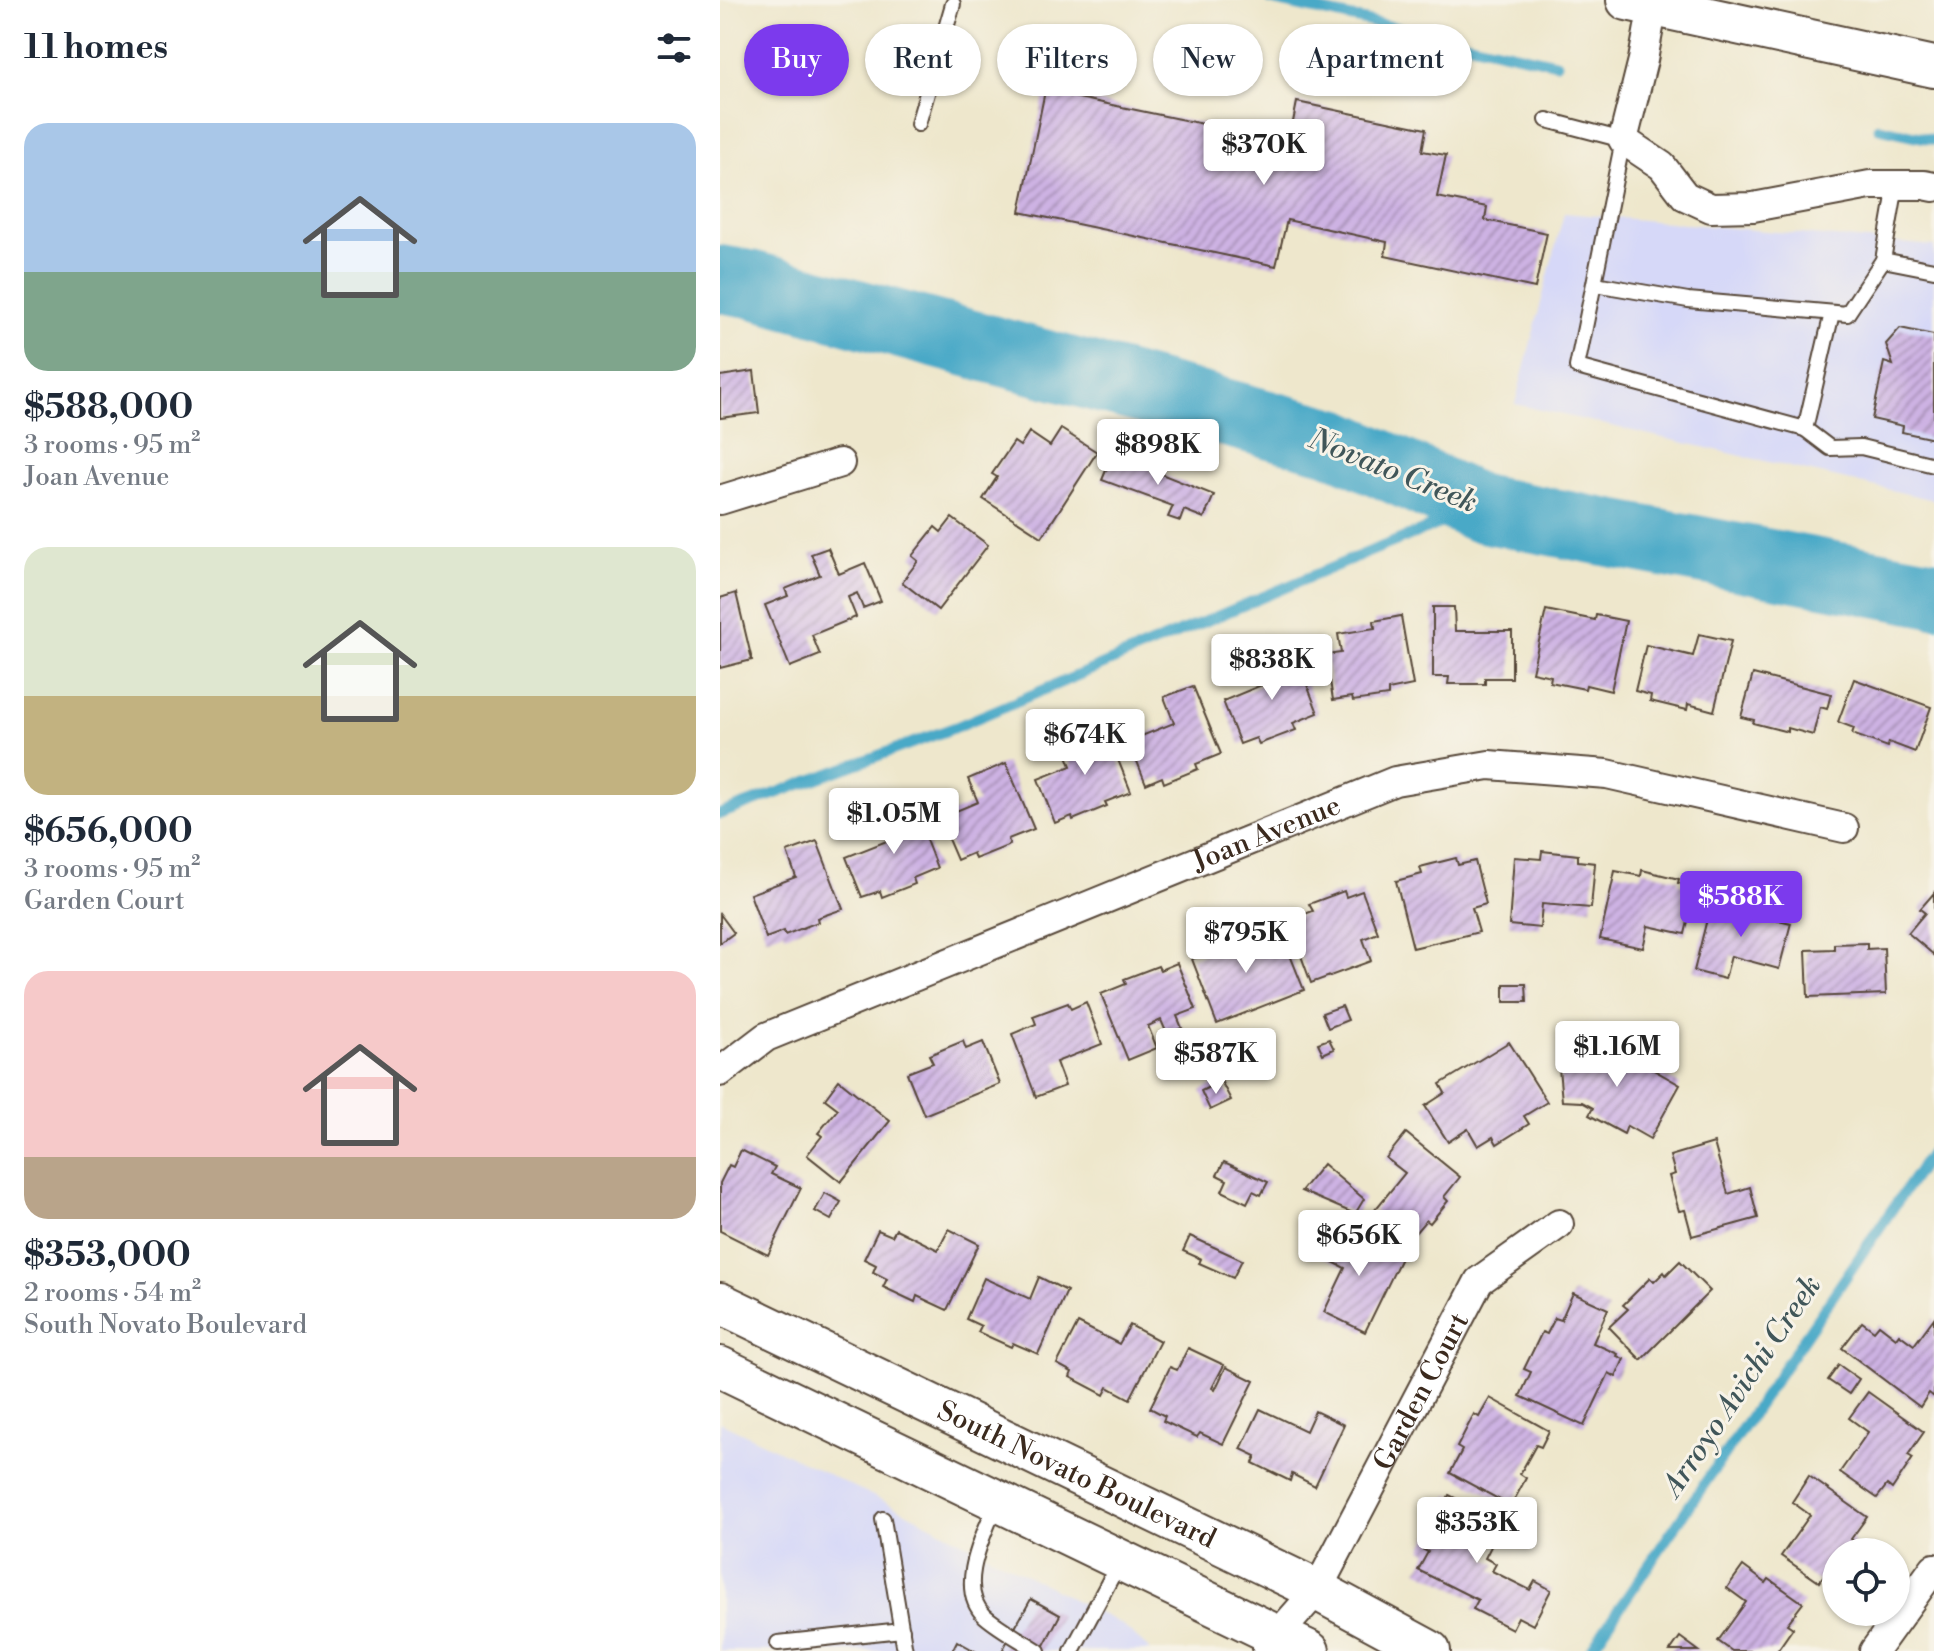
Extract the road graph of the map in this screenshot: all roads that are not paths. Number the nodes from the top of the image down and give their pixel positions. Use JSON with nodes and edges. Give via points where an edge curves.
{"nodes":[{"id":1,"x":1645,"y":2,"type":"edge"},
{"id":2,"x":953,"y":4,"type":"dead end"},
{"id":3,"x":1934,"y":67,"type":"edge"},
{"id":4,"x":1547,"y":120,"type":"dead end"},
{"id":5,"x":918,"y":124,"type":"dead end"},
{"id":6,"x":1623,"y":140,"type":"junction"},
{"id":7,"x":1896,"y":185,"type":"junction"},
{"id":8,"x":1934,"y":187,"type":"edge"},
{"id":9,"x":1883,"y":260,"type":"junction"},
{"id":10,"x":1934,"y":270,"type":"edge"},
{"id":11,"x":1595,"y":284,"type":"junction"},
{"id":12,"x":1832,"y":313,"type":"junction"},
{"id":13,"x":1805,"y":429,"type":"junction"},
{"id":14,"x":840,"y":463,"type":"dead end"},
{"id":15,"x":1934,"y":465,"type":"edge"},
{"id":16,"x":720,"y":500,"type":"edge"},
{"id":17,"x":1844,"y":828,"type":"dead end"},
{"id":18,"x":720,"y":1072,"type":"edge"},
{"id":19,"x":1559,"y":1224,"type":"dead end"},
{"id":20,"x":720,"y":1303,"type":"edge"},
{"id":21,"x":720,"y":1367,"type":"edge"},
{"id":22,"x":997,"y":1500,"type":"junction"},
{"id":23,"x":883,"y":1519,"type":"dead end"},
{"id":24,"x":1121,"y":1560,"type":"junction"},
{"id":25,"x":1934,"y":1568,"type":"edge"},
{"id":26,"x":1317,"y":1590,"type":"junction"},
{"id":27,"x":902,"y":1630,"type":"junction"},
{"id":28,"x":778,"y":1643,"type":"dead end"},
{"id":29,"x":1283,"y":1646,"type":"edge"},
{"id":30,"x":905,"y":1651,"type":"edge"},
{"id":31,"x":1038,"y":1651,"type":"edge"},
{"id":32,"x":1072,"y":1651,"type":"edge"},
{"id":33,"x":1430,"y":1651,"type":"edge"},
{"id":34,"x":1874,"y":1651,"type":"edge"}],
"edges":[{"from":1,"to":3,"type":"main road"},
{"from":1,"to":6,"type":"street","via":[[1643,60]]},
{"from":2,"to":5,"type":"lane"},
{"from":4,"to":6,"type":"lane"},
{"from":6,"to":7,"type":"street","via":[[1662,166],[1685,196],[1711,208],[1753,207]]},
{"from":6,"to":11,"type":"lane"},
{"from":7,"to":8,"type":"street"},
{"from":7,"to":9,"type":"lane"},
{"from":9,"to":10,"type":"lane"},
{"from":9,"to":12,"type":"lane","via":[[1847,314]]},
{"from":11,"to":12,"type":"lane","via":[[1688,300]]},
{"from":11,"to":13,"type":"lane","via":[[1577,367]]},
{"from":12,"to":13,"type":"lane"},
{"from":13,"to":15,"type":"lane","via":[[1830,448],[1861,447]]},
{"from":14,"to":16,"type":"street"},
{"from":17,"to":18,"type":"street","name":"Joan Avenue","via":[[1607,774],[1489,765],[1395,781],[766,1037]]},
{"from":19,"to":26,"type":"street","name":"Garden Court","via":[[1479,1281]]},
{"from":20,"to":26,"type":"main road","name":"South Novato Boulevard"},
{"from":21,"to":22,"type":"main road","name":"South Novato Boulevard"},
{"from":22,"to":24,"type":"main road","name":"South Novato Boulevard"},
{"from":22,"to":31,"type":"lane","via":[[977,1554],[974,1600],[983,1615]]},
{"from":23,"to":27,"type":"lane"},
{"from":24,"to":29,"type":"main road","name":"South Novato Boulevard"},
{"from":24,"to":32,"type":"lane"},
{"from":25,"to":34,"type":"street"},
{"from":26,"to":29,"type":"street","name":"Garden Court"},
{"from":26,"to":33,"type":"main road","name":"South Novato Boulevard"},
{"from":27,"to":28,"type":"lane"},
{"from":27,"to":30,"type":"lane"}]}
